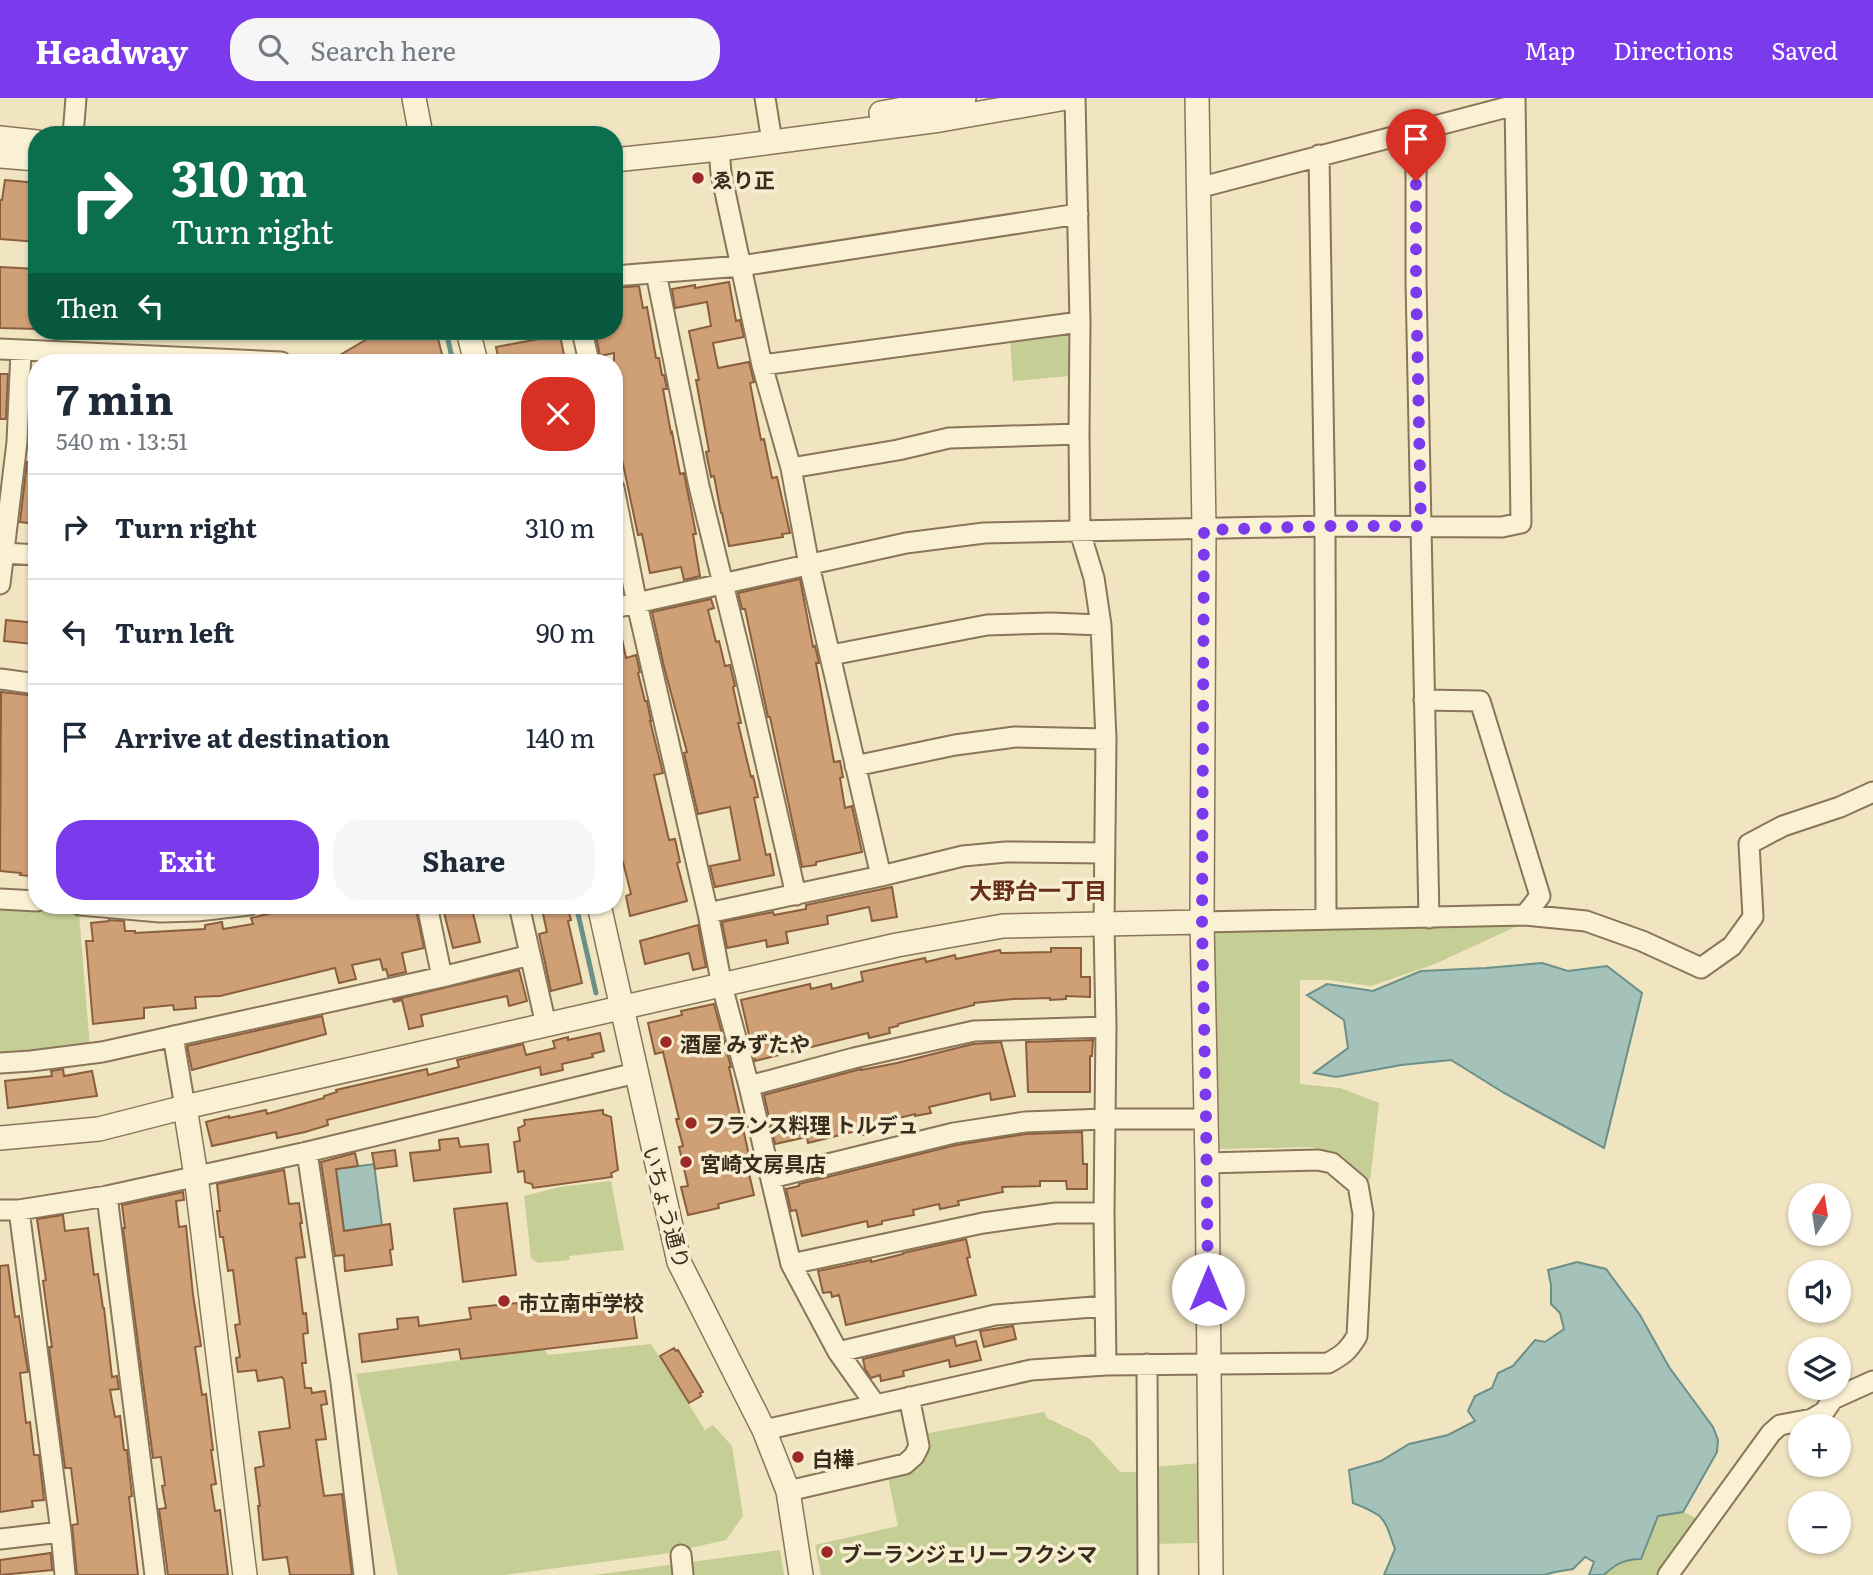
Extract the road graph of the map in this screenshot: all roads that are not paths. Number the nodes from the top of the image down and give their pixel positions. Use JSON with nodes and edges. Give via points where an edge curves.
{"nodes":[{"id":1,"x":76,"y":98,"type":"edge"},
{"id":2,"x":414,"y":98,"type":"edge"},
{"id":3,"x":765,"y":98,"type":"edge"},
{"id":4,"x":964,"y":98,"type":"edge"},
{"id":5,"x":1066,"y":98,"type":"edge"},
{"id":6,"x":1075,"y":98,"type":"edge"},
{"id":7,"x":1197,"y":98,"type":"edge"},
{"id":8,"x":1515,"y":102,"type":"edge"},
{"id":9,"x":74,"y":126,"type":"edge"},
{"id":10,"x":419,"y":126,"type":"edge"},
{"id":11,"x":770,"y":129,"type":"junction"},
{"id":12,"x":1416,"y":131,"type":"junction"},
{"id":13,"x":0,"y":138,"type":"edge"},
{"id":14,"x":28,"y":141,"type":"edge"},
{"id":15,"x":623,"y":144,"type":"edge"},
{"id":16,"x":719,"y":149,"type":"junction"},
{"id":17,"x":1320,"y":155,"type":"junction"},
{"id":18,"x":0,"y":156,"type":"edge"},
{"id":19,"x":28,"y":158,"type":"edge"},
{"id":20,"x":623,"y":159,"type":"edge"},
{"id":21,"x":1199,"y":188,"type":"junction"},
{"id":22,"x":1078,"y":214,"type":"junction"},
{"id":23,"x":741,"y":266,"type":"junction"},
{"id":24,"x":656,"y":273,"type":"junction"},
{"id":25,"x":623,"y":275,"type":"edge"},
{"id":26,"x":1080,"y":322,"type":"junction"},
{"id":27,"x":0,"y":349,"type":"edge"},
{"id":28,"x":21,"y":351,"type":"junction"},
{"id":29,"x":92,"y":354,"type":"edge"},
{"id":30,"x":762,"y":365,"type":"junction"},
{"id":31,"x":1079,"y":434,"type":"junction"},
{"id":32,"x":17,"y":442,"type":"junction"},
{"id":33,"x":28,"y":443,"type":"edge"},
{"id":34,"x":790,"y":468,"type":"junction"},
{"id":35,"x":1325,"y":526,"type":"junction"},
{"id":36,"x":1421,"y":526,"type":"junction"},
{"id":37,"x":1204,"y":530,"type":"junction"},
{"id":38,"x":1080,"y":531,"type":"junction"},
{"id":39,"x":623,"y":532,"type":"edge"},
{"id":40,"x":4,"y":553,"type":"junction"},
{"id":41,"x":28,"y":554,"type":"edge"},
{"id":42,"x":809,"y":565,"type":"junction"},
{"id":43,"x":0,"y":584,"type":"edge"},
{"id":44,"x":722,"y":584,"type":"junction"},
{"id":45,"x":638,"y":604,"type":"junction"},
{"id":46,"x":623,"y":606,"type":"edge"},
{"id":47,"x":1101,"y":625,"type":"junction"},
{"id":48,"x":831,"y":655,"type":"junction"},
{"id":49,"x":0,"y":679,"type":"edge"},
{"id":50,"x":28,"y":683,"type":"edge"},
{"id":51,"x":1424,"y":700,"type":"junction"},
{"id":52,"x":1106,"y":739,"type":"junction"},
{"id":53,"x":855,"y":766,"type":"junction"},
{"id":54,"x":1873,"y":792,"type":"edge"},
{"id":55,"x":1104,"y":853,"type":"junction"},
{"id":56,"x":881,"y":876,"type":"junction"},
{"id":57,"x":796,"y":895,"type":"junction"},
{"id":58,"x":0,"y":899,"type":"edge"},
{"id":59,"x":28,"y":901,"type":"edge"},
{"id":60,"x":708,"y":913,"type":"junction"},
{"id":61,"x":429,"y":914,"type":"edge"},
{"id":62,"x":521,"y":914,"type":"edge"},
{"id":63,"x":601,"y":914,"type":"edge"},
{"id":64,"x":1525,"y":915,"type":"junction"},
{"id":65,"x":1326,"y":919,"type":"junction"},
{"id":66,"x":1429,"y":919,"type":"junction"},
{"id":67,"x":1202,"y":922,"type":"junction"},
{"id":68,"x":1104,"y":925,"type":"junction"},
{"id":69,"x":530,"y":955,"type":"junction"},
{"id":70,"x":442,"y":977,"type":"junction"},
{"id":71,"x":722,"y":986,"type":"junction"},
{"id":72,"x":622,"y":1007,"type":"junction"},
{"id":73,"x":546,"y":1025,"type":"junction"},
{"id":74,"x":1106,"y":1027,"type":"junction"},
{"id":75,"x":173,"y":1036,"type":"junction"},
{"id":76,"x":0,"y":1063,"type":"edge"},
{"id":77,"x":636,"y":1073,"type":"junction"},
{"id":78,"x":749,"y":1086,"type":"junction"},
{"id":79,"x":185,"y":1107,"type":"junction"},
{"id":80,"x":1105,"y":1119,"type":"junction"},
{"id":81,"x":1206,"y":1119,"type":"junction"},
{"id":82,"x":0,"y":1138,"type":"edge"},
{"id":83,"x":307,"y":1152,"type":"junction"},
{"id":84,"x":1207,"y":1163,"type":"junction"},
{"id":85,"x":196,"y":1177,"type":"junction"},
{"id":86,"x":771,"y":1178,"type":"junction"},
{"id":87,"x":107,"y":1196,"type":"junction"},
{"id":88,"x":10,"y":1210,"type":"edge"},
{"id":89,"x":1104,"y":1213,"type":"junction"},
{"id":90,"x":791,"y":1264,"type":"junction"},
{"id":91,"x":1105,"y":1307,"type":"junction"},
{"id":92,"x":838,"y":1352,"type":"junction"},
{"id":93,"x":1147,"y":1364,"type":"junction"},
{"id":94,"x":1106,"y":1365,"type":"junction"},
{"id":95,"x":1209,"y":1365,"type":"junction"},
{"id":96,"x":1873,"y":1381,"type":"edge"},
{"id":97,"x":909,"y":1397,"type":"junction"},
{"id":98,"x":875,"y":1405,"type":"junction"},
{"id":99,"x":764,"y":1430,"type":"junction"},
{"id":100,"x":788,"y":1491,"type":"junction"},
{"id":101,"x":61,"y":1532,"type":"junction"},
{"id":102,"x":0,"y":1539,"type":"edge"},
{"id":103,"x":65,"y":1575,"type":"edge"},
{"id":104,"x":155,"y":1575,"type":"edge"},
{"id":105,"x":245,"y":1575,"type":"edge"},
{"id":106,"x":364,"y":1575,"type":"edge"},
{"id":107,"x":802,"y":1575,"type":"edge"},
{"id":108,"x":1149,"y":1575,"type":"edge"},
{"id":109,"x":1211,"y":1575,"type":"edge"},
{"id":110,"x":1668,"y":1575,"type":"edge"}],
"edges":[{"from":1,"to":9,"type":"street"},
{"from":2,"to":10,"type":"street"},
{"from":3,"to":11,"type":"street"},
{"from":4,"to":11,"type":"street"},
{"from":5,"to":16,"type":"street"},
{"from":6,"to":22,"type":"street"},
{"from":7,"to":21,"type":"street"},
{"from":8,"to":12,"type":"street"},
{"from":8,"to":36,"type":"street","via":[[1521,523]]},
{"from":11,"to":15,"type":"street"},
{"from":12,"to":17,"type":"street"},
{"from":12,"to":36,"type":"street"},
{"from":13,"to":14,"type":"street"},
{"from":16,"to":20,"type":"street"},
{"from":16,"to":23,"type":"street"},
{"from":17,"to":21,"type":"street"},
{"from":17,"to":35,"type":"street"},
{"from":18,"to":19,"type":"street"},
{"from":21,"to":37,"type":"street"},
{"from":22,"to":23,"type":"street"},
{"from":22,"to":26,"type":"street"},
{"from":23,"to":24,"type":"street"},
{"from":23,"to":30,"type":"street"},
{"from":24,"to":25,"type":"street"},
{"from":24,"to":44,"type":"street"},
{"from":26,"to":30,"type":"street"},
{"from":26,"to":31,"type":"street"},
{"from":27,"to":28,"type":"street"},
{"from":28,"to":29,"type":"street"},
{"from":28,"to":32,"type":"street"},
{"from":30,"to":34,"type":"street"},
{"from":31,"to":34,"type":"street","via":[[949,438]]},
{"from":31,"to":38,"type":"street"},
{"from":32,"to":33,"type":"street"},
{"from":32,"to":40,"type":"street"},
{"from":34,"to":42,"type":"street"},
{"from":35,"to":36,"type":"street"},
{"from":35,"to":37,"type":"street"},
{"from":35,"to":65,"type":"street"},
{"from":36,"to":51,"type":"street"},
{"from":37,"to":38,"type":"street"},
{"from":37,"to":67,"type":"street"},
{"from":38,"to":42,"type":"street","via":[[984,533],[906,543]]},
{"from":38,"to":47,"type":"street"},
{"from":39,"to":45,"type":"street"},
{"from":40,"to":41,"type":"street"},
{"from":40,"to":43,"type":"street"},
{"from":42,"to":44,"type":"street"},
{"from":42,"to":48,"type":"street"},
{"from":44,"to":45,"type":"street"},
{"from":44,"to":57,"type":"street"},
{"from":45,"to":46,"type":"street"},
{"from":45,"to":60,"type":"street"},
{"from":47,"to":48,"type":"street","via":[[987,625]]},
{"from":47,"to":52,"type":"street"},
{"from":48,"to":53,"type":"street"},
{"from":49,"to":50,"type":"street"},
{"from":51,"to":64,"type":"street","via":[[1480,701],[1540,897]]},
{"from":51,"to":66,"type":"street"},
{"from":52,"to":53,"type":"street","via":[[1015,737]]},
{"from":52,"to":55,"type":"street"},
{"from":53,"to":56,"type":"street"},
{"from":54,"to":64,"type":"street","via":[[1749,844],[1753,917],[1732,946],[1701,968],[1586,921]]},
{"from":55,"to":56,"type":"street","via":[[963,856]]},
{"from":55,"to":68,"type":"street"},
{"from":56,"to":57,"type":"street"},
{"from":57,"to":60,"type":"street"},
{"from":58,"to":59,"type":"street"},
{"from":60,"to":71,"type":"street"},
{"from":61,"to":70,"type":"street"},
{"from":62,"to":69,"type":"street"},
{"from":63,"to":72,"type":"street","name":"いちょう通り"},
{"from":64,"to":66,"type":"street"},
{"from":65,"to":66,"type":"street"},
{"from":65,"to":67,"type":"street"},
{"from":67,"to":68,"type":"street"},
{"from":67,"to":81,"type":"street"},
{"from":68,"to":71,"type":"street","via":[[1003,926],[897,945]]},
{"from":68,"to":74,"type":"street"},
{"from":69,"to":70,"type":"street"},
{"from":69,"to":73,"type":"street"},
{"from":70,"to":75,"type":"street"},
{"from":71,"to":72,"type":"street"},
{"from":71,"to":78,"type":"street"},
{"from":72,"to":73,"type":"street"},
{"from":72,"to":77,"type":"street","name":"いちょう通り"},
{"from":73,"to":79,"type":"street"},
{"from":74,"to":78,"type":"street","via":[[974,1031]]},
{"from":74,"to":80,"type":"street"},
{"from":75,"to":76,"type":"street","via":[[102,1052]]},
{"from":75,"to":79,"type":"street"},
{"from":77,"to":83,"type":"street"},
{"from":77,"to":99,"type":"street","name":"いちょう通り","via":[[679,1262]]},
{"from":78,"to":86,"type":"street"},
{"from":79,"to":82,"type":"street","via":[[99,1129]]},
{"from":79,"to":85,"type":"street"},
{"from":80,"to":81,"type":"street"},
{"from":80,"to":86,"type":"street","via":[[1025,1122],[954,1133]]},
{"from":80,"to":89,"type":"street"},
{"from":81,"to":84,"type":"street"},
{"from":83,"to":85,"type":"street"},
{"from":83,"to":106,"type":"street"},
{"from":84,"to":95,"type":"street"},
{"from":84,"to":95,"type":"street","via":[[1332,1163],[1358,1185],[1363,1214],[1357,1336],[1343,1355],[1328,1363]]},
{"from":85,"to":87,"type":"street"},
{"from":85,"to":105,"type":"street"},
{"from":86,"to":90,"type":"street"},
{"from":87,"to":88,"type":"street"},
{"from":87,"to":104,"type":"street"},
{"from":88,"to":101,"type":"street"},
{"from":89,"to":90,"type":"street","via":[[1056,1213],[983,1223]]},
{"from":89,"to":91,"type":"street"},
{"from":90,"to":92,"type":"street"},
{"from":91,"to":92,"type":"street","via":[[995,1315]]},
{"from":91,"to":94,"type":"street"},
{"from":92,"to":98,"type":"street"},
{"from":93,"to":94,"type":"street"},
{"from":93,"to":95,"type":"street"},
{"from":93,"to":108,"type":"street"},
{"from":94,"to":97,"type":"street","via":[[1031,1370]]},
{"from":95,"to":109,"type":"street"},
{"from":96,"to":110,"type":"street","via":[[1833,1399],[1812,1419],[1780,1425],[1771,1433]]},
{"from":97,"to":98,"type":"street"},
{"from":97,"to":100,"type":"street","via":[[919,1446],[905,1464]]},
{"from":98,"to":99,"type":"street"},
{"from":99,"to":100,"type":"street","name":"いちょう通り"},
{"from":100,"to":107,"type":"street","name":"いちょう通り"},
{"from":101,"to":102,"type":"street"},
{"from":101,"to":103,"type":"street"}]}
